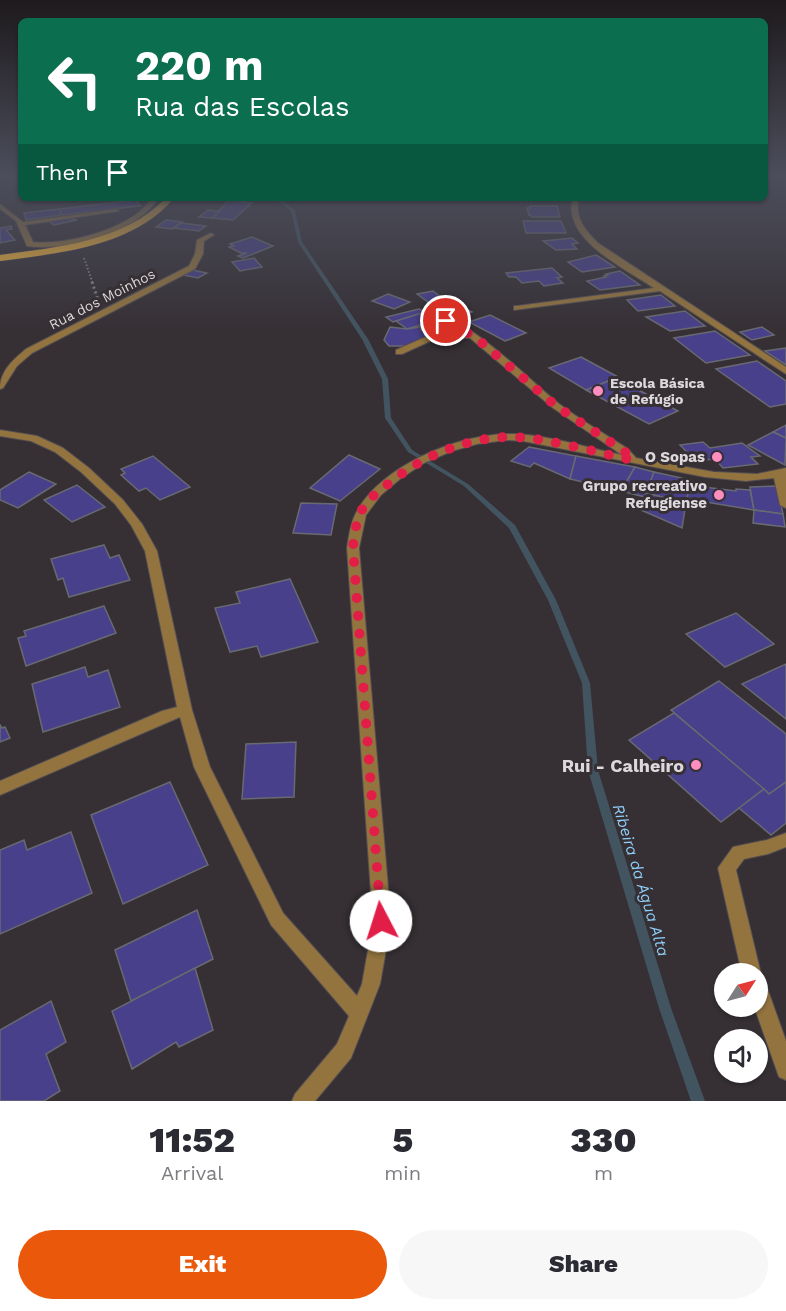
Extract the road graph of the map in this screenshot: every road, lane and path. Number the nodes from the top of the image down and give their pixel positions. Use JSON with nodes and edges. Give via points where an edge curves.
{"nodes":[{"id":1,"x":23,"y":228,"type":"edge"},
{"id":2,"x":107,"y":228,"type":"edge"},
{"id":3,"x":125,"y":228,"type":"edge"},
{"id":4,"x":579,"y":228,"type":"edge"},
{"id":5,"x":211,"y":235,"type":"dead end"},
{"id":6,"x":79,"y":244,"type":"junction"},
{"id":7,"x":0,"y":258,"type":"edge"},
{"id":8,"x":661,"y":289,"type":"junction"},
{"id":9,"x":517,"y":308,"type":"dead end"},
{"id":10,"x":103,"y":315,"type":"junction"},
{"id":11,"x":446,"y":321,"type":"dead end"},
{"id":12,"x":424,"y":328,"type":"dead end"},
{"id":13,"x":436,"y":335,"type":"junction"},
{"id":14,"x":472,"y":335,"type":"junction"},
{"id":15,"x":399,"y":352,"type":"dead end"},
{"id":16,"x":786,"y":371,"type":"edge"},
{"id":17,"x":0,"y":386,"type":"edge"},
{"id":18,"x":0,"y":433,"type":"edge"},
{"id":19,"x":633,"y":460,"type":"junction"},
{"id":20,"x":782,"y":472,"type":"edge"},
{"id":21,"x":786,"y":505,"type":"edge"},
{"id":22,"x":185,"y":710,"type":"junction"},
{"id":23,"x":0,"y":788,"type":"edge"},
{"id":24,"x":786,"y":840,"type":"edge"},
{"id":25,"x":749,"y":963,"type":"edge"},
{"id":26,"x":359,"y":1013,"type":"junction"},
{"id":27,"x":768,"y":1017,"type":"edge"},
{"id":28,"x":786,"y":1070,"type":"edge"},
{"id":29,"x":307,"y":1098,"type":"edge"}],
"edges":[{"from":1,"to":2,"type":"street","via":[[30,244],[38,246]]},
{"from":3,"to":6,"type":"main road"},
{"from":4,"to":8,"type":"street","via":[[595,245]]},
{"from":5,"to":10,"type":"street","name":"Rua dos Moinhos","via":[[201,240],[192,267]]},
{"from":6,"to":7,"type":"main road"},
{"from":6,"to":10,"type":"path"},
{"from":8,"to":9,"type":"street"},
{"from":8,"to":16,"type":"street"},
{"from":10,"to":17,"type":"street","name":"Rua dos Moinhos","via":[[29,351],[14,364]]},
{"from":11,"to":14,"type":"street"},
{"from":12,"to":13,"type":"street"},
{"from":13,"to":14,"type":"street"},
{"from":13,"to":15,"type":"street"},
{"from":14,"to":19,"type":"street","via":[[556,406]]},
{"from":18,"to":22,"type":"street","via":[[33,438],[59,450],[119,502],[136,524],[157,572]]},
{"from":19,"to":20,"type":"street","via":[[731,477]]},
{"from":19,"to":26,"type":"street","via":[[508,437],[478,441],[436,454],[405,470],[366,502],[354,538],[381,921],[371,984]]},
{"from":20,"to":21,"type":"street"},
{"from":22,"to":23,"type":"street"},
{"from":22,"to":26,"type":"street","via":[[202,767],[277,919]]},
{"from":24,"to":25,"type":"street","via":[[739,852],[727,868]]},
{"from":26,"to":29,"type":"street","via":[[344,1051]]},
{"from":27,"to":28,"type":"street"}]}
